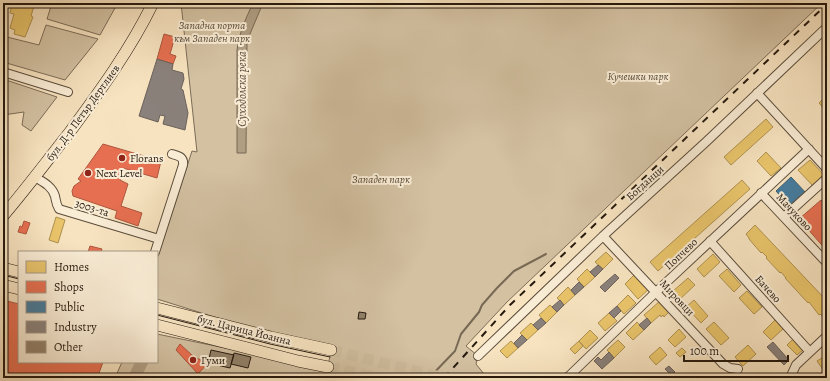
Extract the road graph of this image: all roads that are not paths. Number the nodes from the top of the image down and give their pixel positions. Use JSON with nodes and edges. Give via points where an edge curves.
{"nodes":[{"id":1,"x":153,"y":3,"type":"edge"},
{"id":2,"x":827,"y":27,"type":"edge"},
{"id":3,"x":3,"y":72,"type":"edge"},
{"id":4,"x":68,"y":92,"type":"dead end"},
{"id":5,"x":757,"y":93,"type":"junction"},
{"id":6,"x":809,"y":149,"type":"junction"},
{"id":7,"x":172,"y":154,"type":"dead end"},
{"id":8,"x":827,"y":169,"type":"edge"},
{"id":9,"x":35,"y":177,"type":"junction"},
{"id":10,"x":827,"y":178,"type":"edge"},
{"id":11,"x":761,"y":193,"type":"junction"},
{"id":12,"x":3,"y":216,"type":"edge"},
{"id":13,"x":784,"y":217,"type":"junction"},
{"id":14,"x":603,"y":236,"type":"junction"},
{"id":15,"x":159,"y":239,"type":"junction"},
{"id":16,"x":710,"y":241,"type":"junction"},
{"id":17,"x":155,"y":251,"type":"edge"},
{"id":18,"x":827,"y":263,"type":"edge"},
{"id":19,"x":4,"y":268,"type":"edge"},
{"id":20,"x":18,"y":272,"type":"edge"},
{"id":21,"x":3,"y":285,"type":"edge"},
{"id":22,"x":18,"y":289,"type":"edge"},
{"id":23,"x":656,"y":292,"type":"junction"},
{"id":24,"x":158,"y":308,"type":"edge"},
{"id":25,"x":158,"y":325,"type":"edge"},
{"id":26,"x":827,"y":336,"type":"edge"},
{"id":27,"x":331,"y":350,"type":"tunnel mouth"},
{"id":28,"x":809,"y":351,"type":"junction"},
{"id":29,"x":478,"y":356,"type":"dead end"},
{"id":30,"x":328,"y":367,"type":"tunnel mouth"},
{"id":31,"x":738,"y":369,"type":"dead end"},
{"id":32,"x":569,"y":376,"type":"dead end"},
{"id":33,"x":790,"y":378,"type":"edge"}],
"edges":[{"from":1,"to":9,"type":"main road","name":"бул. Д-р Петър Дертлиев","via":[[119,64]]},
{"from":2,"to":5,"type":"street","name":"Богданци"},
{"from":3,"to":4,"type":"street"},
{"from":5,"to":6,"type":"street"},
{"from":5,"to":14,"type":"street","name":"Богданци"},
{"from":6,"to":8,"type":"street"},
{"from":6,"to":11,"type":"street","name":"Попчево"},
{"from":7,"to":15,"type":"street","via":[[182,157],[183,165]]},
{"from":9,"to":12,"type":"main road","name":"бул. Д-р Петър Дертлиев"},
{"from":9,"to":15,"type":"street","name":"3003-та","via":[[51,187],[59,208]]},
{"from":10,"to":13,"type":"street"},
{"from":11,"to":13,"type":"street","name":"Мачуково"},
{"from":11,"to":16,"type":"street","name":"Попчево"},
{"from":13,"to":18,"type":"street","name":"Мачуково"},
{"from":14,"to":23,"type":"street","name":"Мировци"},
{"from":14,"to":29,"type":"street","name":"Богданци"},
{"from":15,"to":17,"type":"street"},
{"from":16,"to":23,"type":"street","name":"Попчево"},
{"from":16,"to":28,"type":"street","name":"Бачево"},
{"from":19,"to":20,"type":"main road"},
{"from":21,"to":22,"type":"main road"},
{"from":23,"to":31,"type":"street","name":"Мировци","via":[[723,364]]},
{"from":23,"to":32,"type":"street","name":"Попчево"},
{"from":24,"to":27,"type":"main road","name":"бул. Царица Йоанна"},
{"from":25,"to":30,"type":"main road","name":"бул. Царица Йоанна"},
{"from":26,"to":28,"type":"street"},
{"from":28,"to":33,"type":"street","via":[[796,365]]}]}
